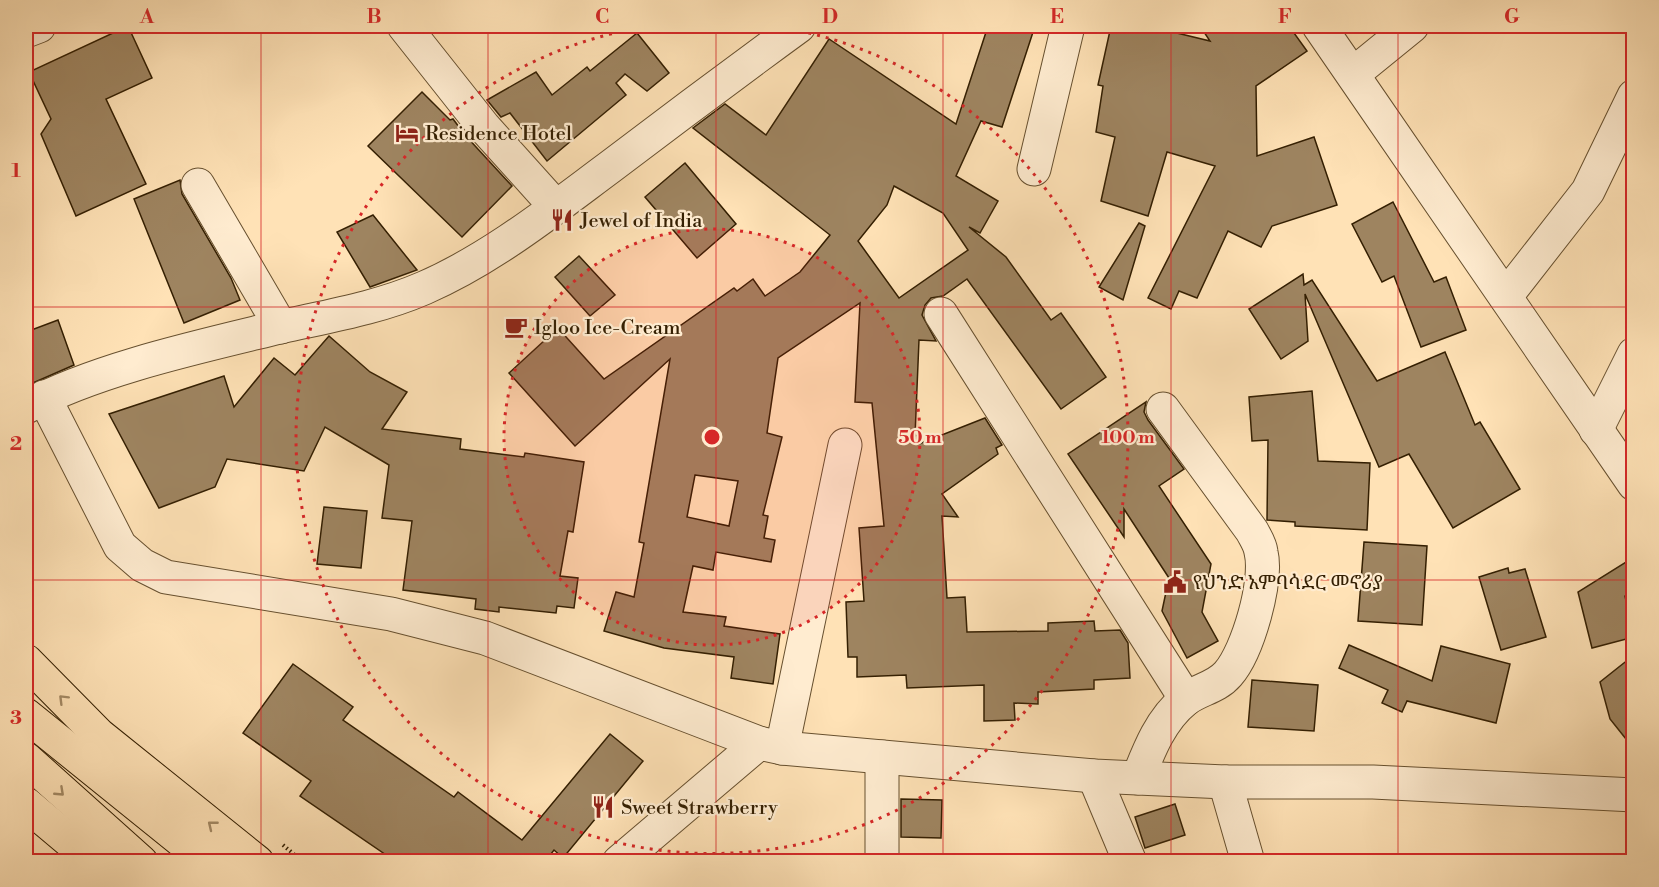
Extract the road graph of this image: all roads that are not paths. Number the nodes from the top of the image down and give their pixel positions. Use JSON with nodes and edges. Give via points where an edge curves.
{"nodes":[{"id":1,"x":39,"y":26,"type":"edge"},
{"id":2,"x":404,"y":26,"type":"edge"},
{"id":3,"x":799,"y":26,"type":"edge"},
{"id":4,"x":1068,"y":26,"type":"edge"},
{"id":5,"x":1319,"y":26,"type":"edge"},
{"id":6,"x":1412,"y":26,"type":"edge"},
{"id":7,"x":26,"y":31,"type":"edge"},
{"id":8,"x":1353,"y":74,"type":"junction"},
{"id":9,"x":1634,"y":96,"type":"edge"},
{"id":10,"x":1034,"y":169,"type":"dead end"},
{"id":11,"x":198,"y":185,"type":"dead end"},
{"id":12,"x":556,"y":207,"type":"junction"},
{"id":13,"x":1506,"y":296,"type":"junction"},
{"id":14,"x":941,"y":314,"type":"dead end"},
{"id":15,"x":281,"y":327,"type":"junction"},
{"id":16,"x":1634,"y":354,"type":"edge"},
{"id":17,"x":35,"y":402,"type":"edge"},
{"id":18,"x":1163,"y":410,"type":"dead end"},
{"id":19,"x":1596,"y":430,"type":"junction"},
{"id":20,"x":845,"y":446,"type":"dead end"},
{"id":21,"x":1634,"y":484,"type":"edge"},
{"id":22,"x":26,"y":662,"type":"edge"},
{"id":23,"x":1186,"y":699,"type":"junction"},
{"id":24,"x":26,"y":715,"type":"edge"},
{"id":25,"x":771,"y":745,"type":"junction"},
{"id":26,"x":882,"y":757,"type":"junction"},
{"id":27,"x":26,"y":759,"type":"edge"},
{"id":28,"x":1094,"y":776,"type":"junction"},
{"id":29,"x":1138,"y":778,"type":"junction"},
{"id":30,"x":1225,"y":782,"type":"junction"},
{"id":31,"x":1634,"y":795,"type":"edge"},
{"id":32,"x":26,"y":804,"type":"edge"},
{"id":33,"x":95,"y":861,"type":"edge"},
{"id":34,"x":141,"y":861,"type":"edge"},
{"id":35,"x":208,"y":861,"type":"edge"},
{"id":36,"x":257,"y":861,"type":"edge"},
{"id":37,"x":619,"y":861,"type":"edge"},
{"id":38,"x":882,"y":861,"type":"edge"},
{"id":39,"x":1130,"y":861,"type":"edge"},
{"id":40,"x":1248,"y":861,"type":"edge"}],
"edges":[{"from":1,"to":7,"type":"street"},
{"from":2,"to":12,"type":"street","via":[[484,128]]},
{"from":3,"to":12,"type":"street"},
{"from":4,"to":10,"type":"street"},
{"from":5,"to":8,"type":"street"},
{"from":6,"to":8,"type":"street"},
{"from":8,"to":13,"type":"street"},
{"from":9,"to":13,"type":"street","via":[[1588,191]]},
{"from":11,"to":15,"type":"street"},
{"from":12,"to":15,"type":"street","via":[[468,265],[425,288],[365,310]]},
{"from":13,"to":19,"type":"street"},
{"from":14,"to":23,"type":"street"},
{"from":15,"to":17,"type":"street","via":[[124,369]]},
{"from":16,"to":19,"type":"street"},
{"from":17,"to":25,"type":"street","via":[[120,546],[142,565],[166,577],[391,614],[485,638]]},
{"from":18,"to":23,"type":"street","via":[[1252,531],[1261,551],[1263,571],[1245,648],[1228,674],[1210,689]]},
{"from":19,"to":21,"type":"street"},
{"from":20,"to":25,"type":"street"},
{"from":36,"to":22,"type":"main road","one_way":true,"via":[[99,735]]},
{"from":23,"to":29,"type":"street","via":[[1160,728]]},
{"from":24,"to":35,"type":"main road"},
{"from":25,"to":26,"type":"street"},
{"from":25,"to":37,"type":"street"},
{"from":26,"to":28,"type":"street"},
{"from":26,"to":38,"type":"street"},
{"from":27,"to":34,"type":"main road","one_way":true},
{"from":28,"to":29,"type":"street"},
{"from":28,"to":39,"type":"street"},
{"from":29,"to":30,"type":"street"},
{"from":30,"to":31,"type":"street","via":[[1373,782]]},
{"from":30,"to":40,"type":"street"},
{"from":32,"to":33,"type":"main road"}]}
